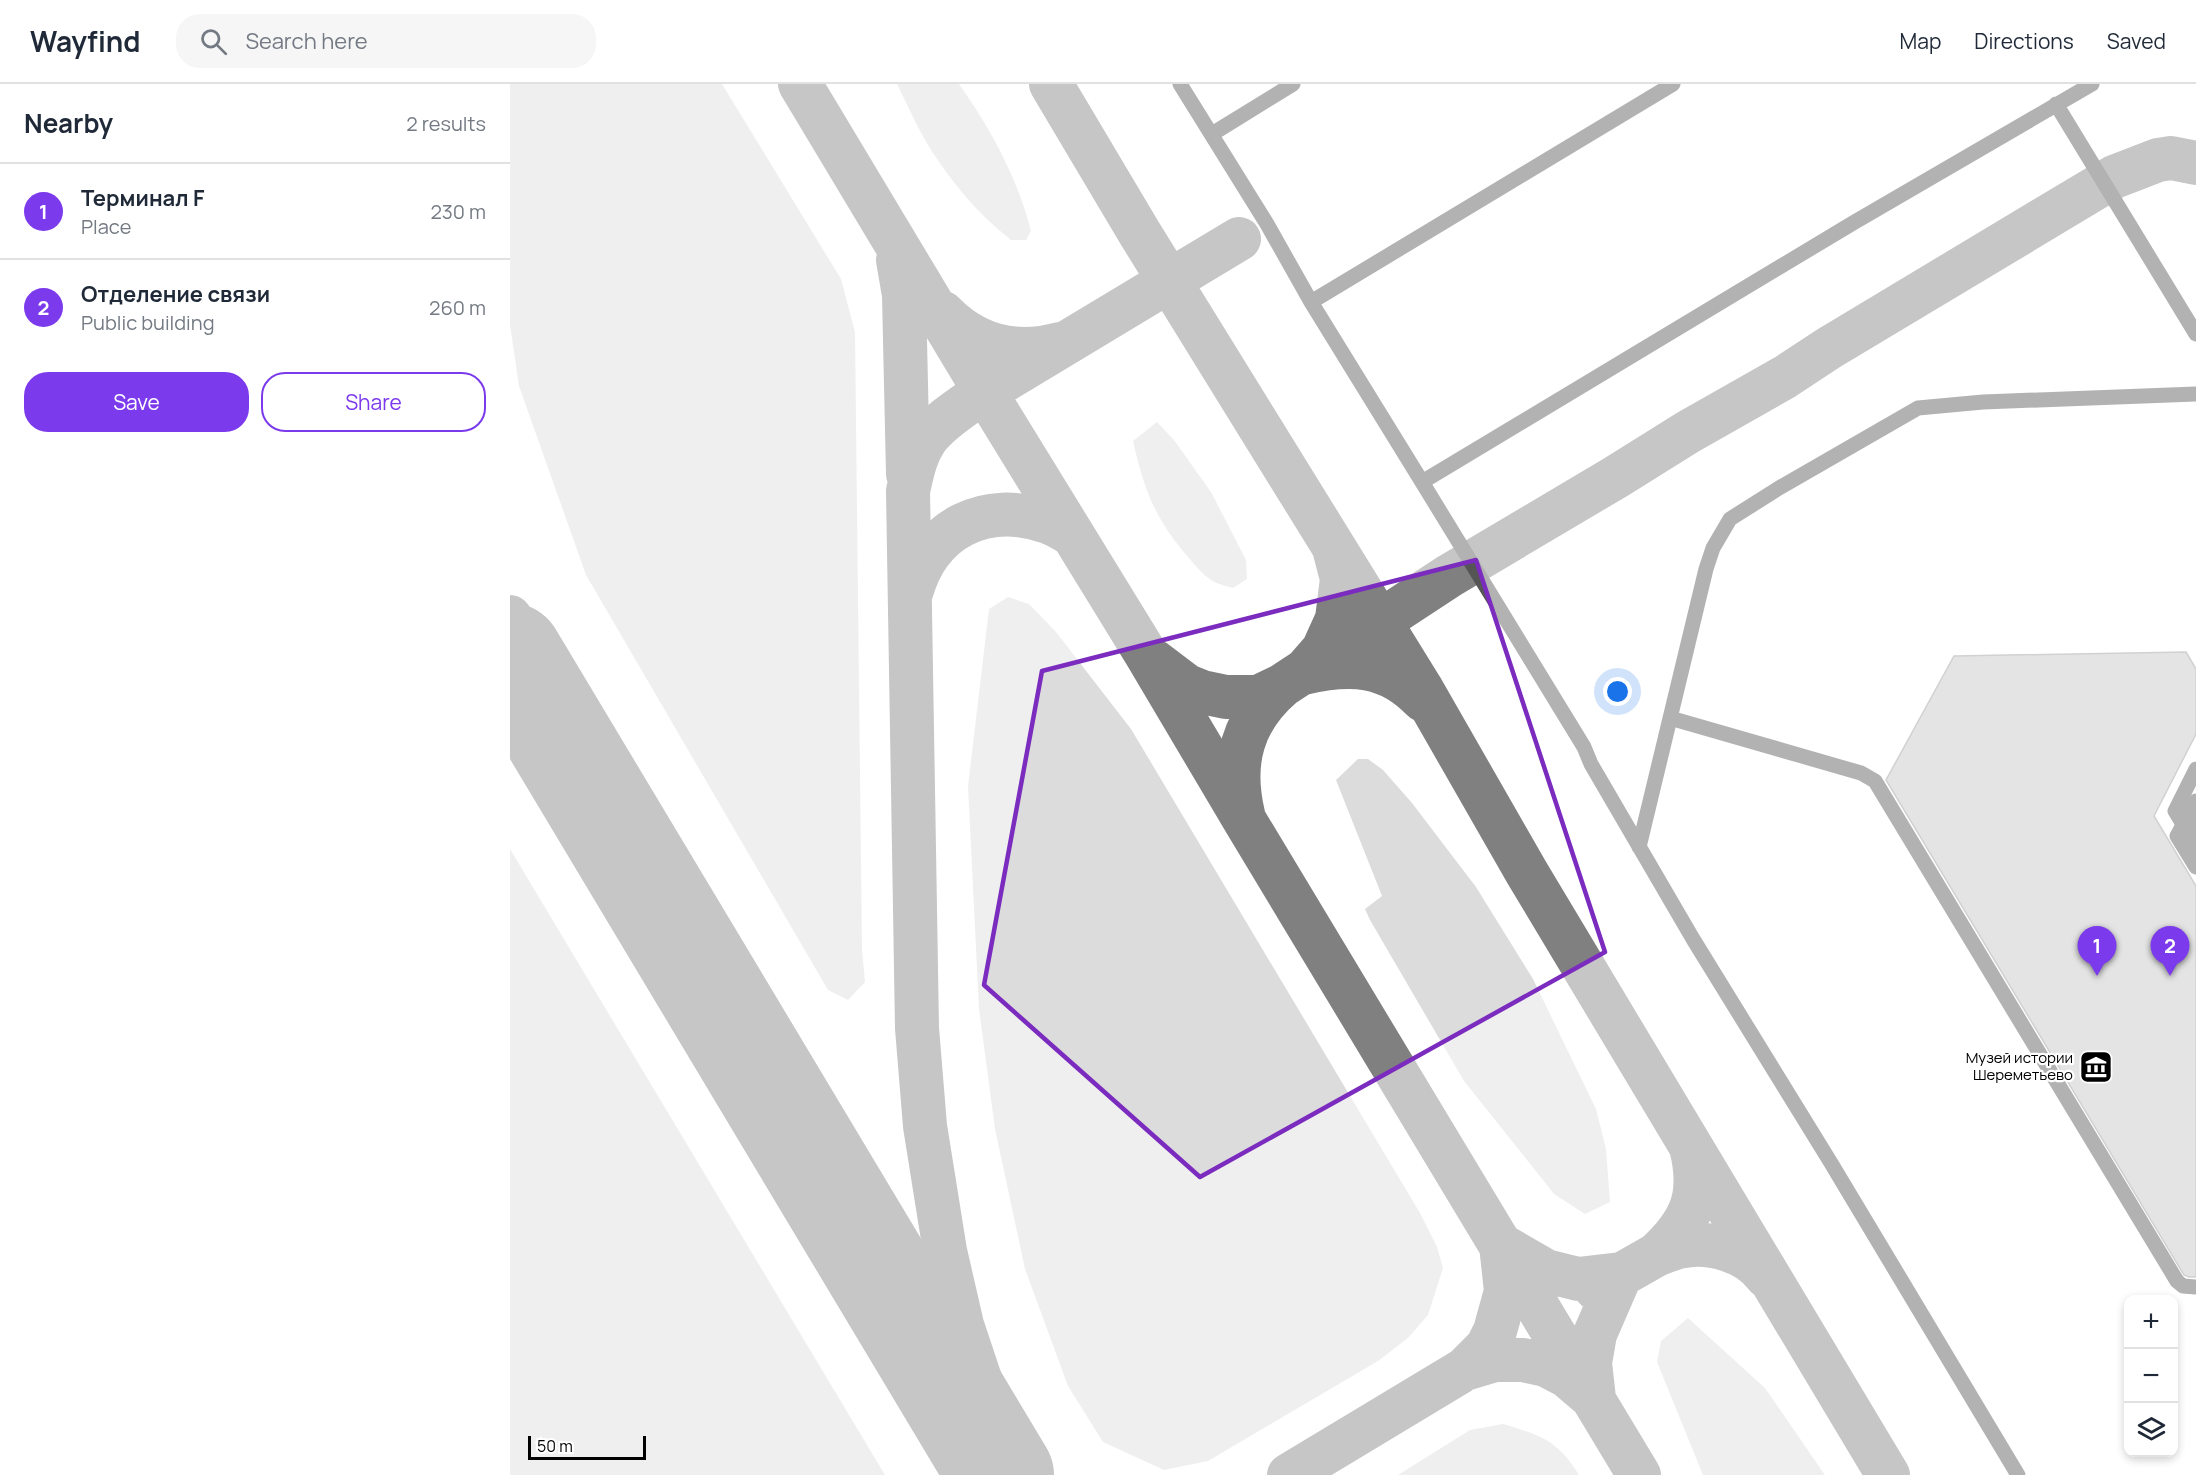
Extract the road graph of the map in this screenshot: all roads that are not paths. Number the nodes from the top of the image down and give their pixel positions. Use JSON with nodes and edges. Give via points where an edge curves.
{"nodes":[{"id":1,"x":1180,"y":84,"type":"edge"},
{"id":2,"x":1293,"y":84,"type":"edge"},
{"id":3,"x":1673,"y":84,"type":"edge"},
{"id":4,"x":2092,"y":84,"type":"edge"},
{"id":5,"x":2056,"y":104,"type":"junction"},
{"id":6,"x":1212,"y":134,"type":"junction"},
{"id":7,"x":1311,"y":302,"type":"junction"},
{"id":8,"x":2196,"y":334,"type":"edge"},
{"id":9,"x":2196,"y":394,"type":"edge"},
{"id":10,"x":1422,"y":482,"type":"junction"},
{"id":11,"x":1670,"y":718,"type":"junction"},
{"id":12,"x":2196,"y":769,"type":"edge"},
{"id":13,"x":2194,"y":814,"type":"edge"},
{"id":14,"x":2196,"y":846,"type":"edge"},
{"id":15,"x":1639,"y":847,"type":"junction"},
{"id":16,"x":2196,"y":867,"type":"edge"},
{"id":17,"x":2196,"y":1287,"type":"edge"},
{"id":18,"x":2018,"y":1475,"type":"edge"}],
"edges":[{"from":1,"to":6,"type":"lane"},
{"from":2,"to":6,"type":"lane"},
{"from":3,"to":7,"type":"lane"},
{"from":4,"to":5,"type":"lane"},
{"from":5,"to":8,"type":"lane"},
{"from":5,"to":10,"type":"lane"},
{"from":6,"to":7,"type":"lane"},
{"from":7,"to":10,"type":"lane"},
{"from":9,"to":11,"type":"lane","via":[[1926,406],[1779,488],[1730,519],[1713,548]]},
{"from":10,"to":15,"type":"lane","via":[[1584,747]]},
{"from":11,"to":15,"type":"lane"},
{"from":11,"to":17,"type":"lane","via":[[1861,772],[1875,781],[2177,1281]]},
{"from":12,"to":14,"type":"lane","via":[[2175,811]]},
{"from":13,"to":16,"type":"lane","bridge":true,"via":[[2177,836]]},
{"from":15,"to":18,"type":"lane"}]}
